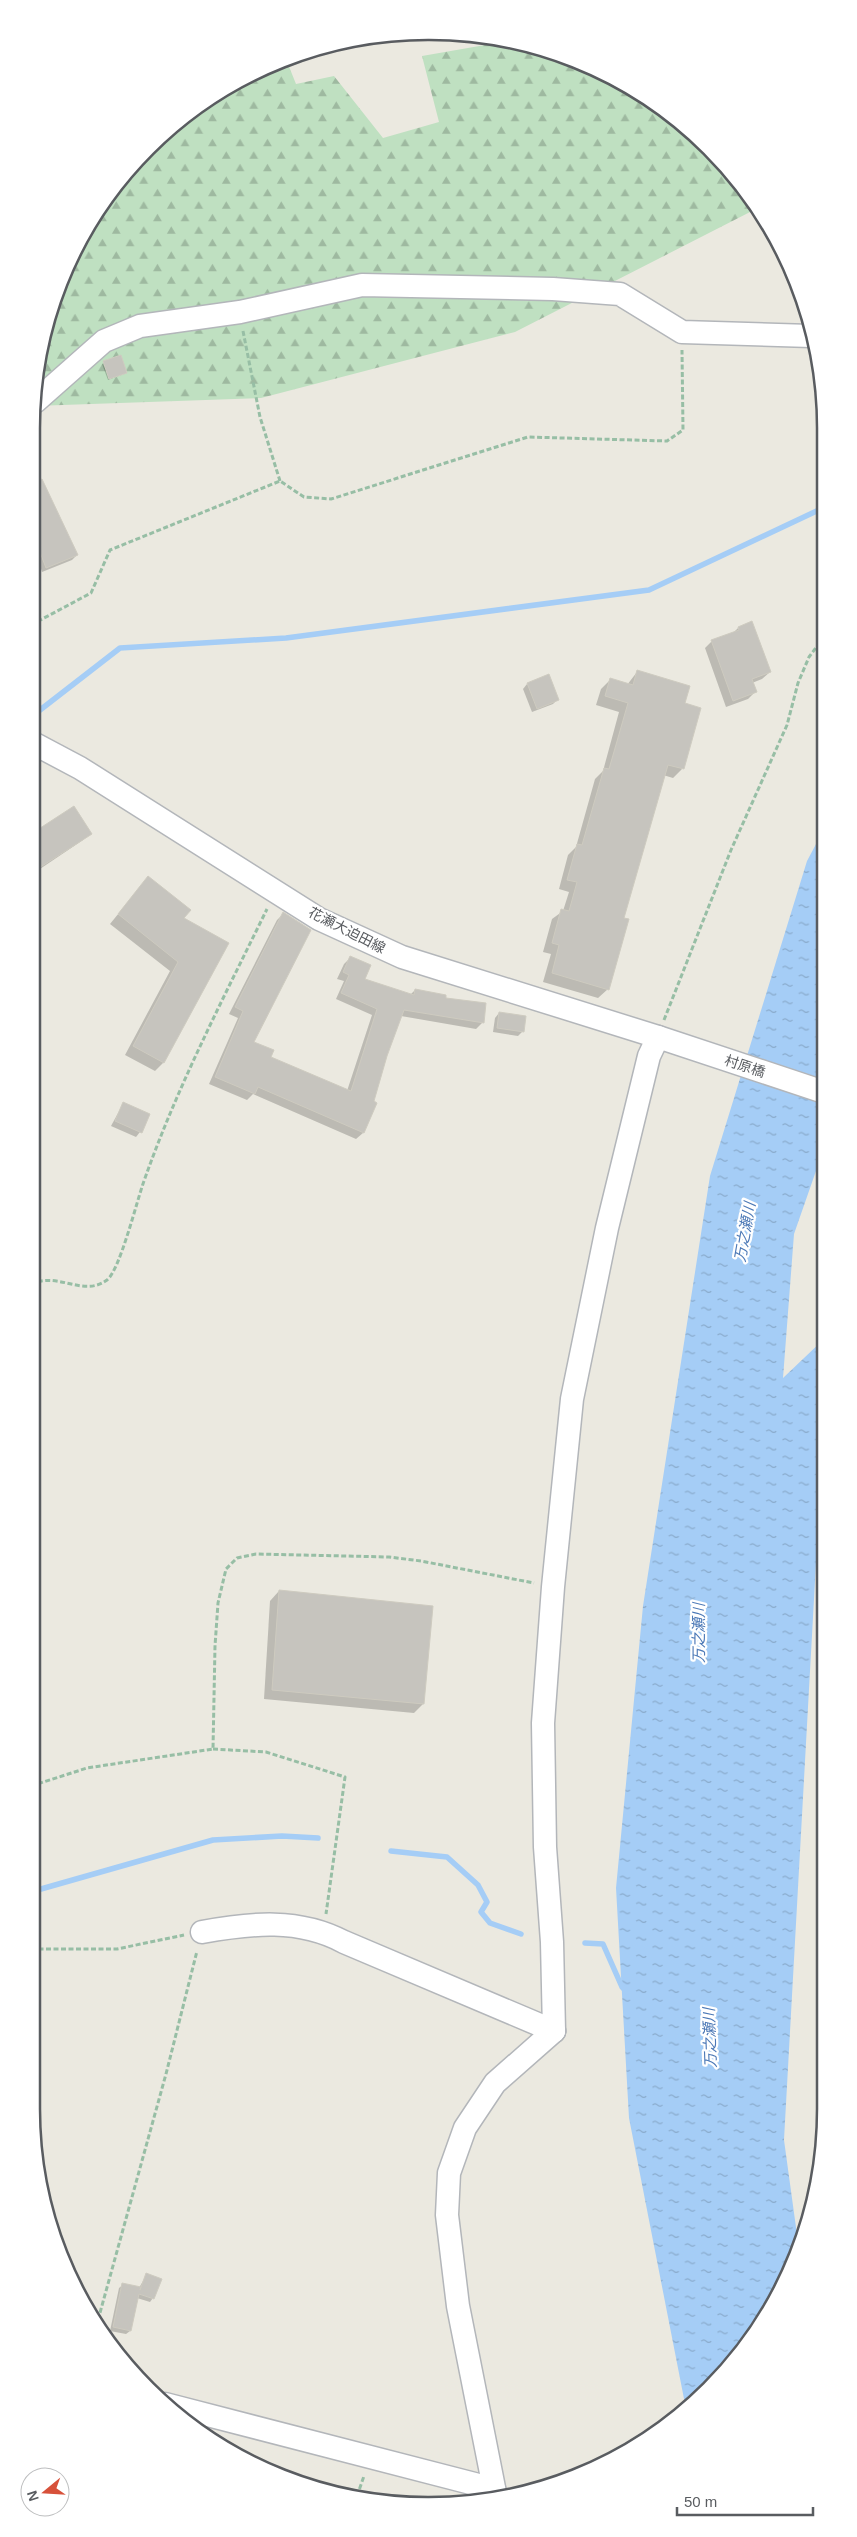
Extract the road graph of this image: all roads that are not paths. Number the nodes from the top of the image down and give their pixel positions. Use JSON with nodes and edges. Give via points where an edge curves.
{"nodes":[{"id":1,"x":806,"y":336,"type":"edge"},
{"id":2,"x":42,"y":396,"type":"edge"},
{"id":3,"x":40,"y":746,"type":"edge"},
{"id":4,"x":662,"y":1038,"type":"junction"},
{"id":5,"x":817,"y":1090,"type":"edge"},
{"id":6,"x":202,"y":1932,"type":"road end"},
{"id":7,"x":554,"y":2031,"type":"junction"},
{"id":8,"x":181,"y":2408,"type":"edge"},
{"id":9,"x":489,"y":2492,"type":"edge"},
{"id":10,"x":495,"y":2492,"type":"edge"}],
"edges":[{"from":1,"to":2,"type":"street","via":[[682,332],[620,294],[552,289],[362,285],[240,312],[140,326],[104,341]]},
{"from":3,"to":4,"type":"street","name":"花瀬大迫田線","via":[[319,919],[402,958]]},
{"from":4,"to":5,"type":"street","name":"村原橋"},
{"from":4,"to":7,"type":"street","via":[[649,1056],[607,1228],[572,1399],[552,1587],[543,1723]]},
{"from":6,"to":7,"type":"street","via":[[236,1925],[277,1924],[323,1931]]},
{"from":7,"to":10,"type":"street","via":[[495,2082],[464,2128],[449,2173],[447,2215],[458,2306]]},
{"from":8,"to":9,"type":"street"}]}
